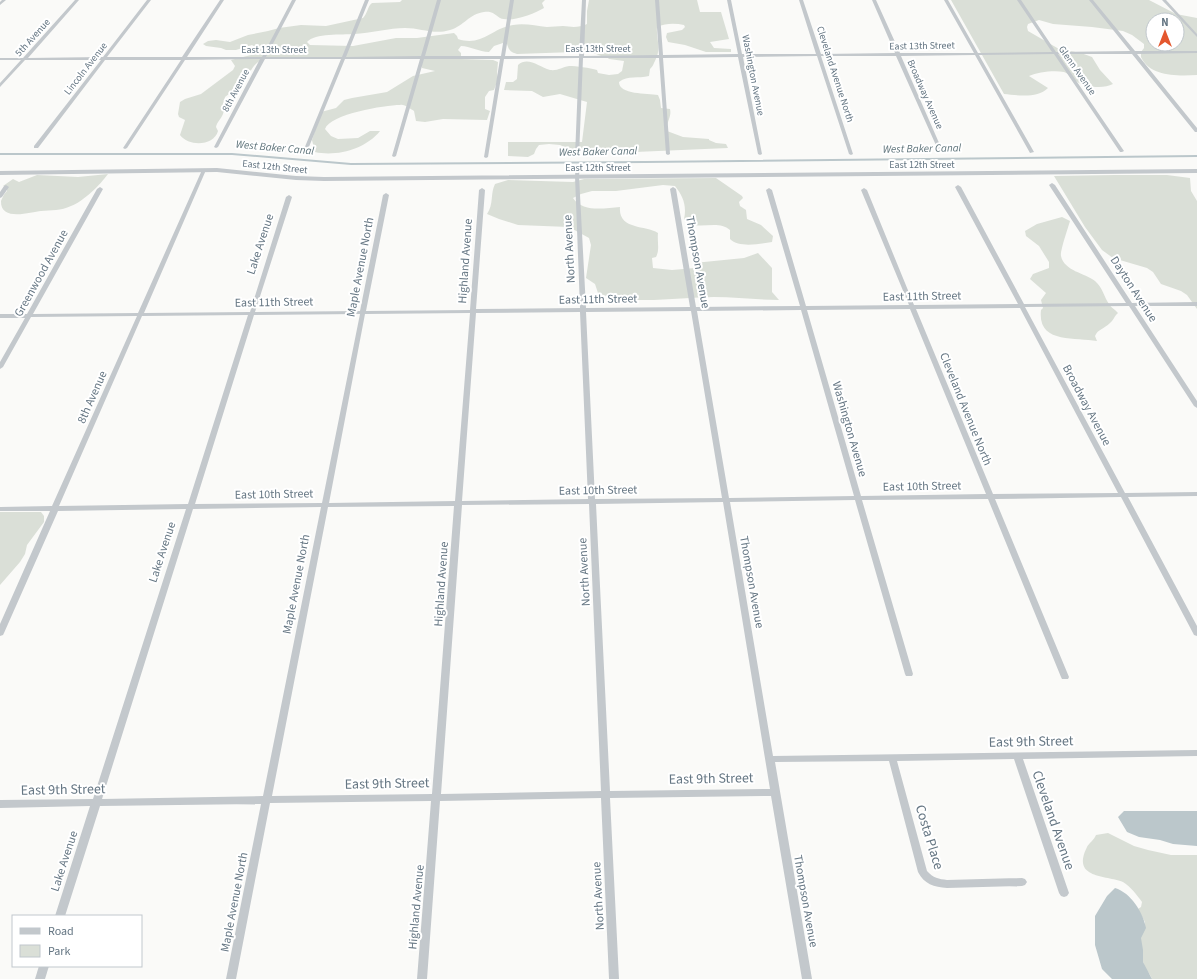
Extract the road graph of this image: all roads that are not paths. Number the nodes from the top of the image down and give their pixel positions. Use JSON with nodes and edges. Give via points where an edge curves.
{"nodes":[{"id":1,"x":4,"y":0,"type":"edge"},
{"id":2,"x":77,"y":0,"type":"edge"},
{"id":3,"x":149,"y":0,"type":"edge"},
{"id":4,"x":222,"y":0,"type":"edge"},
{"id":5,"x":294,"y":0,"type":"edge"},
{"id":6,"x":367,"y":0,"type":"edge"},
{"id":7,"x":439,"y":0,"type":"edge"},
{"id":8,"x":512,"y":0,"type":"edge"},
{"id":9,"x":584,"y":0,"type":"edge"},
{"id":10,"x":657,"y":0,"type":"edge"},
{"id":11,"x":729,"y":0,"type":"edge"},
{"id":12,"x":801,"y":0,"type":"edge"},
{"id":13,"x":874,"y":0,"type":"edge"},
{"id":14,"x":946,"y":0,"type":"edge"},
{"id":15,"x":1019,"y":0,"type":"edge"},
{"id":16,"x":1091,"y":0,"type":"edge"},
{"id":17,"x":1164,"y":0,"type":"edge"},
{"id":18,"x":0,"y":4,"type":"edge"},
{"id":19,"x":1197,"y":36,"type":"edge"},
{"id":20,"x":1134,"y":52,"type":"junction"},
{"id":21,"x":1197,"y":52,"type":"edge"},
{"id":22,"x":1055,"y":53,"type":"junction"},
{"id":23,"x":977,"y":54,"type":"junction"},
{"id":24,"x":819,"y":55,"type":"junction"},
{"id":25,"x":898,"y":55,"type":"junction"},
{"id":26,"x":740,"y":56,"type":"junction"},
{"id":27,"x":582,"y":57,"type":"junction"},
{"id":28,"x":661,"y":57,"type":"junction"},
{"id":29,"x":264,"y":58,"type":"junction"},
{"id":30,"x":343,"y":58,"type":"junction"},
{"id":31,"x":423,"y":58,"type":"junction"},
{"id":32,"x":502,"y":58,"type":"junction"},
{"id":33,"x":0,"y":59,"type":"edge"},
{"id":34,"x":24,"y":59,"type":"junction"},
{"id":35,"x":104,"y":59,"type":"junction"},
{"id":36,"x":184,"y":59,"type":"junction"},
{"id":37,"x":0,"y":86,"type":"edge"},
{"id":38,"x":1197,"y":131,"type":"edge"},
{"id":39,"x":36,"y":147,"type":"dead end"},
{"id":40,"x":216,"y":147,"type":"dead end"},
{"id":41,"x":125,"y":148,"type":"dead end"},
{"id":42,"x":1122,"y":151,"type":"dead end"},
{"id":43,"x":941,"y":152,"type":"dead end"},
{"id":44,"x":1032,"y":152,"type":"dead end"},
{"id":45,"x":304,"y":154,"type":"dead end"},
{"id":46,"x":668,"y":154,"type":"dead end"},
{"id":47,"x":760,"y":154,"type":"dead end"},
{"id":48,"x":851,"y":154,"type":"dead end"},
{"id":49,"x":394,"y":156,"type":"dead end"},
{"id":50,"x":577,"y":156,"type":"dead end"},
{"id":51,"x":486,"y":157,"type":"dead end"},
{"id":52,"x":578,"y":165,"type":"dead end"},
{"id":53,"x":204,"y":170,"type":"junction"},
{"id":54,"x":1197,"y":171,"type":"edge"},
{"id":55,"x":0,"y":172,"type":"edge"},
{"id":56,"x":577,"y":176,"type":"junction"},
{"id":57,"x":1052,"y":185,"type":"dead end"},
{"id":58,"x":6,"y":187,"type":"dead end"},
{"id":59,"x":958,"y":187,"type":"dead end"},
{"id":60,"x":100,"y":189,"type":"dead end"},
{"id":61,"x":673,"y":189,"type":"dead end"},
{"id":62,"x":482,"y":190,"type":"dead end"},
{"id":63,"x":769,"y":190,"type":"dead end"},
{"id":64,"x":864,"y":190,"type":"dead end"},
{"id":65,"x":386,"y":194,"type":"dead end"},
{"id":66,"x":0,"y":196,"type":"edge"},
{"id":67,"x":289,"y":197,"type":"dead end"},
{"id":68,"x":1197,"y":304,"type":"edge"},
{"id":69,"x":1131,"y":305,"type":"junction"},
{"id":70,"x":1022,"y":306,"type":"junction"},
{"id":71,"x":912,"y":307,"type":"junction"},
{"id":72,"x":803,"y":308,"type":"junction"},
{"id":73,"x":694,"y":309,"type":"junction"},
{"id":74,"x":583,"y":310,"type":"junction"},
{"id":75,"x":473,"y":311,"type":"junction"},
{"id":76,"x":363,"y":312,"type":"junction"},
{"id":77,"x":252,"y":314,"type":"junction"},
{"id":78,"x":140,"y":315,"type":"junction"},
{"id":79,"x":0,"y":316,"type":"edge"},
{"id":80,"x":29,"y":316,"type":"junction"},
{"id":81,"x":0,"y":367,"type":"edge"},
{"id":82,"x":1197,"y":406,"type":"edge"},
{"id":83,"x":1197,"y":494,"type":"edge"},
{"id":84,"x":1123,"y":495,"type":"junction"},
{"id":85,"x":991,"y":496,"type":"junction"},
{"id":86,"x":858,"y":498,"type":"junction"},
{"id":87,"x":726,"y":499,"type":"junction"},
{"id":88,"x":592,"y":501,"type":"junction"},
{"id":89,"x":459,"y":503,"type":"junction"},
{"id":90,"x":324,"y":504,"type":"junction"},
{"id":91,"x":190,"y":506,"type":"junction"},
{"id":92,"x":55,"y":508,"type":"junction"},
{"id":93,"x":0,"y":509,"type":"edge"},
{"id":94,"x":1197,"y":633,"type":"edge"},
{"id":95,"x":0,"y":634,"type":"edge"},
{"id":96,"x":909,"y":674,"type":"dead end"},
{"id":97,"x":1065,"y":678,"type":"dead end"},
{"id":98,"x":1197,"y":753,"type":"edge"},
{"id":99,"x":1017,"y":755,"type":"junction"},
{"id":100,"x":892,"y":757,"type":"junction"},
{"id":101,"x":769,"y":759,"type":"junction"},
{"id":102,"x":774,"y":792,"type":"junction"},
{"id":103,"x":606,"y":794,"type":"junction"},
{"id":104,"x":436,"y":796,"type":"junction"},
{"id":105,"x":266,"y":799,"type":"junction"},
{"id":106,"x":96,"y":802,"type":"junction"},
{"id":107,"x":0,"y":804,"type":"edge"},
{"id":108,"x":1022,"y":882,"type":"dead end"},
{"id":109,"x":1064,"y":893,"type":"dead end"},
{"id":110,"x":60,"y":915,"type":"edge"},
{"id":111,"x":44,"y":967,"type":"edge"},
{"id":112,"x":40,"y":979,"type":"edge"},
{"id":113,"x":231,"y":979,"type":"edge"},
{"id":114,"x":422,"y":979,"type":"edge"},
{"id":115,"x":614,"y":979,"type":"edge"},
{"id":116,"x":807,"y":979,"type":"edge"}],
"edges":[{"from":1,"to":18,"type":"street"},
{"from":2,"to":34,"type":"street","name":"5th Avenue"},
{"from":3,"to":35,"type":"street","name":"Lincoln Avenue"},
{"from":4,"to":36,"type":"street"},
{"from":5,"to":29,"type":"street","name":"8th Avenue"},
{"from":6,"to":30,"type":"street"},
{"from":7,"to":31,"type":"street"},
{"from":8,"to":32,"type":"street"},
{"from":9,"to":27,"type":"street"},
{"from":10,"to":28,"type":"street"},
{"from":11,"to":26,"type":"street","name":"Washington Avenue"},
{"from":12,"to":24,"type":"street","name":"Cleveland Avenue North"},
{"from":13,"to":25,"type":"street","name":"Broadway Avenue"},
{"from":14,"to":23,"type":"street"},
{"from":15,"to":22,"type":"street","name":"Glenn Avenue"},
{"from":16,"to":20,"type":"street"},
{"from":17,"to":19,"type":"street"},
{"from":20,"to":21,"type":"street","name":"East 13th Street"},
{"from":20,"to":22,"type":"street","name":"East 13th Street"},
{"from":20,"to":38,"type":"street"},
{"from":22,"to":23,"type":"street","name":"East 13th Street"},
{"from":22,"to":42,"type":"street","name":"Glenn Avenue"},
{"from":23,"to":25,"type":"street","name":"East 13th Street"},
{"from":23,"to":44,"type":"street"},
{"from":24,"to":25,"type":"street","name":"East 13th Street"},
{"from":24,"to":26,"type":"street","name":"East 13th Street"},
{"from":24,"to":48,"type":"street","name":"Cleveland Avenue North"},
{"from":25,"to":43,"type":"street","name":"Broadway Avenue"},
{"from":26,"to":28,"type":"street","name":"East 13th Street"},
{"from":26,"to":47,"type":"street","name":"Washington Avenue"},
{"from":27,"to":28,"type":"street","name":"East 13th Street"},
{"from":27,"to":32,"type":"street","name":"East 13th Street"},
{"from":27,"to":50,"type":"street"},
{"from":28,"to":46,"type":"street"},
{"from":29,"to":30,"type":"street","name":"East 13th Street"},
{"from":29,"to":36,"type":"street","name":"East 13th Street"},
{"from":29,"to":40,"type":"street","name":"8th Avenue"},
{"from":30,"to":31,"type":"street","name":"East 13th Street"},
{"from":30,"to":45,"type":"street"},
{"from":31,"to":32,"type":"street","name":"East 13th Street"},
{"from":31,"to":49,"type":"street"},
{"from":32,"to":51,"type":"street"},
{"from":33,"to":34,"type":"street","name":"East 13th Street"},
{"from":34,"to":35,"type":"street","name":"East 13th Street"},
{"from":34,"to":37,"type":"street","name":"5th Avenue"},
{"from":35,"to":36,"type":"street","name":"East 13th Street"},
{"from":35,"to":39,"type":"street","name":"Lincoln Avenue"},
{"from":36,"to":41,"type":"street"},
{"from":52,"to":56,"type":"street","name":"North Avenue"},
{"from":53,"to":55,"type":"street","name":"East 12th Street"},
{"from":53,"to":56,"type":"street","name":"East 12th Street","via":[[310,178]]},
{"from":53,"to":78,"type":"street","name":"8th Avenue"},
{"from":54,"to":56,"type":"street","name":"East 12th Street"},
{"from":56,"to":74,"type":"street","name":"North Avenue"},
{"from":57,"to":69,"type":"street","name":"Dayton Avenue"},
{"from":58,"to":66,"type":"street"},
{"from":59,"to":70,"type":"street","name":"Broadway Avenue"},
{"from":60,"to":80,"type":"street","name":"Greenwood Avenue"},
{"from":61,"to":73,"type":"street","name":"Thompson Avenue"},
{"from":62,"to":75,"type":"street","name":"Highland Avenue"},
{"from":63,"to":72,"type":"street","name":"Washington Avenue"},
{"from":64,"to":71,"type":"street","name":"Cleveland Avenue North"},
{"from":65,"to":76,"type":"street","name":"Maple Avenue North"},
{"from":67,"to":77,"type":"street","name":"Lake Avenue"},
{"from":68,"to":69,"type":"street","name":"East 11th Street"},
{"from":69,"to":70,"type":"street","name":"East 11th Street"},
{"from":69,"to":82,"type":"street","name":"Dayton Avenue"},
{"from":70,"to":71,"type":"street","name":"East 11th Street"},
{"from":70,"to":84,"type":"street","name":"Broadway Avenue"},
{"from":71,"to":72,"type":"street","name":"East 11th Street"},
{"from":71,"to":85,"type":"street","name":"Cleveland Avenue North"},
{"from":72,"to":73,"type":"street","name":"East 11th Street"},
{"from":72,"to":86,"type":"street","name":"Washington Avenue"},
{"from":73,"to":74,"type":"street","name":"East 11th Street"},
{"from":73,"to":87,"type":"street","name":"Thompson Avenue"},
{"from":74,"to":75,"type":"street","name":"East 11th Street"},
{"from":74,"to":88,"type":"street","name":"North Avenue"},
{"from":75,"to":76,"type":"street","name":"East 11th Street"},
{"from":75,"to":89,"type":"street","name":"Highland Avenue"},
{"from":76,"to":77,"type":"street","name":"East 11th Street"},
{"from":76,"to":90,"type":"street","name":"Maple Avenue North"},
{"from":77,"to":78,"type":"street","name":"East 11th Street"},
{"from":77,"to":91,"type":"street","name":"Lake Avenue"},
{"from":78,"to":80,"type":"street","name":"East 11th Street"},
{"from":78,"to":92,"type":"street","name":"8th Avenue"},
{"from":79,"to":80,"type":"street","name":"East 11th Street"},
{"from":80,"to":81,"type":"street","name":"Greenwood Avenue"},
{"from":83,"to":84,"type":"street","name":"East 10th Street"},
{"from":84,"to":85,"type":"street","name":"East 10th Street"},
{"from":84,"to":94,"type":"street","name":"Broadway Avenue"},
{"from":85,"to":86,"type":"street","name":"East 10th Street"},
{"from":85,"to":97,"type":"street","name":"Cleveland Avenue North"},
{"from":86,"to":87,"type":"street","name":"East 10th Street"},
{"from":86,"to":96,"type":"street","name":"Washington Avenue"},
{"from":87,"to":88,"type":"street","name":"East 10th Street"},
{"from":87,"to":101,"type":"street","name":"Thompson Avenue"},
{"from":88,"to":89,"type":"street","name":"East 10th Street"},
{"from":88,"to":103,"type":"street","name":"North Avenue"},
{"from":89,"to":90,"type":"street","name":"East 10th Street"},
{"from":89,"to":104,"type":"street","name":"Highland Avenue"},
{"from":90,"to":91,"type":"street","name":"East 10th Street"},
{"from":90,"to":105,"type":"street","name":"Maple Avenue North"},
{"from":91,"to":92,"type":"street","name":"East 10th Street"},
{"from":91,"to":106,"type":"street","name":"Lake Avenue"},
{"from":92,"to":93,"type":"street","name":"East 10th Street"},
{"from":92,"to":95,"type":"street","name":"8th Avenue"},
{"from":98,"to":99,"type":"street","name":"East 9th Street"},
{"from":99,"to":100,"type":"street","name":"East 9th Street"},
{"from":99,"to":109,"type":"street","name":"Cleveland Avenue"},
{"from":100,"to":101,"type":"street","name":"East 9th Street"},
{"from":100,"to":108,"type":"street","name":"Costa Place","via":[[926,878],[936,883],[947,884]]},
{"from":101,"to":102,"type":"street","name":"Thompson Avenue"},
{"from":102,"to":103,"type":"street","name":"East 9th Street"},
{"from":102,"to":116,"type":"street","name":"Thompson Avenue"},
{"from":103,"to":104,"type":"street","name":"East 9th Street"},
{"from":103,"to":115,"type":"street","name":"North Avenue"},
{"from":104,"to":105,"type":"street","name":"East 9th Street"},
{"from":104,"to":114,"type":"street","name":"Highland Avenue"},
{"from":105,"to":106,"type":"street","name":"East 9th Street"},
{"from":105,"to":113,"type":"street","name":"Maple Avenue North"},
{"from":106,"to":107,"type":"street","name":"East 9th Street"},
{"from":106,"to":110,"type":"street","name":"Lake Avenue"},
{"from":111,"to":112,"type":"street"}]}
